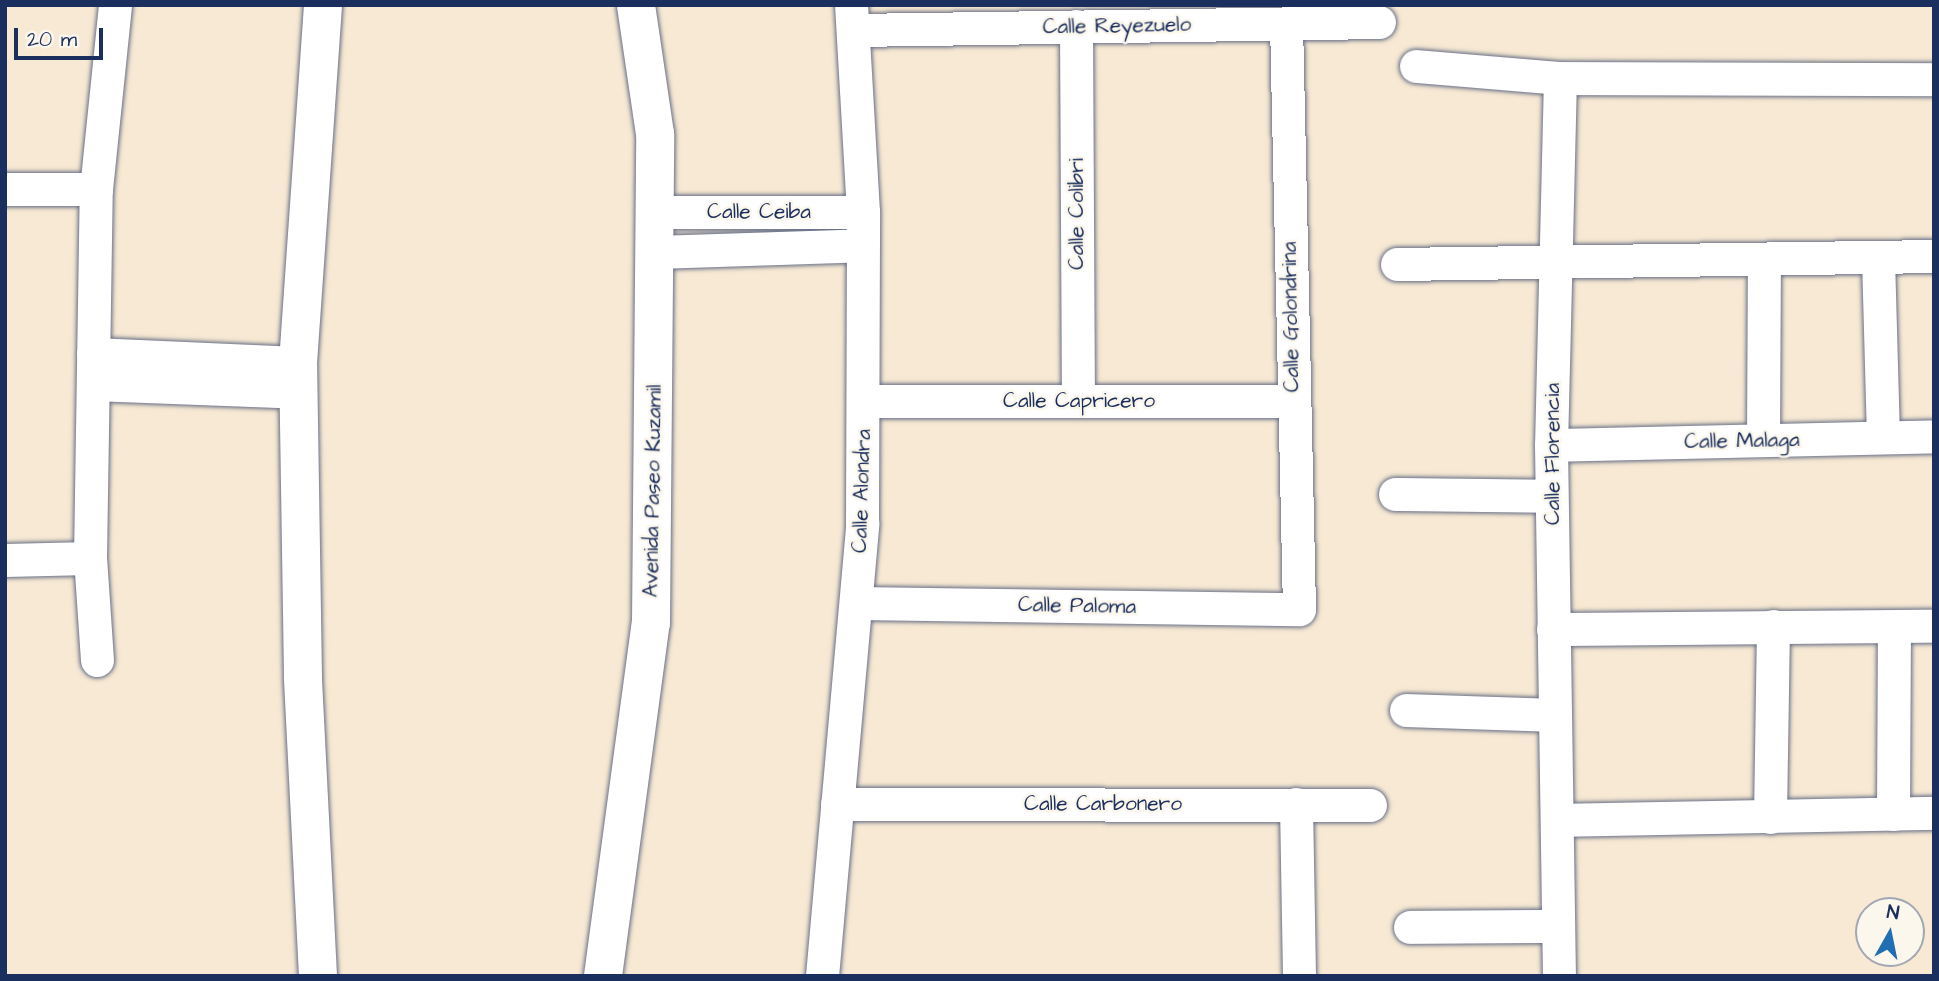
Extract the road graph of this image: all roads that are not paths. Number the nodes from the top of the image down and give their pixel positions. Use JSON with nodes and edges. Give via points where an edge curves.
{"nodes":[{"id":1,"x":115,"y":5,"type":"edge"},
{"id":2,"x":323,"y":5,"type":"edge"},
{"id":3,"x":636,"y":5,"type":"edge"},
{"id":4,"x":853,"y":18,"type":"edge"},
{"id":5,"x":1379,"y":23,"type":"dead end"},
{"id":6,"x":1286,"y":24,"type":"junction"},
{"id":7,"x":1076,"y":26,"type":"junction"},
{"id":8,"x":1416,"y":66,"type":"dead end"},
{"id":9,"x":1560,"y":78,"type":"junction"},
{"id":10,"x":1934,"y":79,"type":"edge"},
{"id":11,"x":5,"y":189,"type":"edge"},
{"id":12,"x":96,"y":189,"type":"junction"},
{"id":13,"x":655,"y":212,"type":"junction"},
{"id":14,"x":863,"y":212,"type":"junction"},
{"id":15,"x":863,"y":246,"type":"junction"},
{"id":16,"x":656,"y":252,"type":"junction"},
{"id":17,"x":1934,"y":257,"type":"edge"},
{"id":18,"x":1878,"y":258,"type":"junction"},
{"id":19,"x":1764,"y":260,"type":"junction"},
{"id":20,"x":1397,"y":264,"type":"dead end"},
{"id":21,"x":1552,"y":264,"type":"junction"},
{"id":22,"x":93,"y":369,"type":"junction"},
{"id":23,"x":298,"y":378,"type":"junction"},
{"id":24,"x":866,"y":401,"type":"junction"},
{"id":25,"x":1078,"y":401,"type":"junction"},
{"id":26,"x":1292,"y":401,"type":"junction"},
{"id":27,"x":1934,"y":436,"type":"edge"},
{"id":28,"x":1883,"y":437,"type":"junction"},
{"id":29,"x":1763,"y":440,"type":"junction"},
{"id":30,"x":1551,"y":445,"type":"junction"},
{"id":31,"x":1395,"y":494,"type":"dead end"},
{"id":32,"x":1552,"y":496,"type":"junction"},
{"id":33,"x":90,"y":558,"type":"junction"},
{"id":34,"x":5,"y":561,"type":"edge"},
{"id":35,"x":856,"y":603,"type":"junction"},
{"id":36,"x":1298,"y":609,"type":"joint"},
{"id":37,"x":1773,"y":626,"type":"junction"},
{"id":38,"x":1934,"y":626,"type":"edge"},
{"id":39,"x":1894,"y":627,"type":"junction"},
{"id":40,"x":1553,"y":629,"type":"junction"},
{"id":41,"x":97,"y":660,"type":"dead end"},
{"id":42,"x":1406,"y":710,"type":"dead end"},
{"id":43,"x":1555,"y":715,"type":"junction"},
{"id":44,"x":837,"y":804,"type":"junction"},
{"id":45,"x":1296,"y":804,"type":"junction"},
{"id":46,"x":1370,"y":805,"type":"dead end"},
{"id":47,"x":1934,"y":813,"type":"edge"},
{"id":48,"x":1893,"y":814,"type":"junction"},
{"id":49,"x":1770,"y":817,"type":"junction"},
{"id":50,"x":1557,"y":820,"type":"junction"},
{"id":51,"x":1558,"y":926,"type":"junction"},
{"id":52,"x":1410,"y":927,"type":"dead end"},
{"id":53,"x":318,"y":976,"type":"edge"},
{"id":54,"x":603,"y":976,"type":"edge"},
{"id":55,"x":822,"y":976,"type":"edge"},
{"id":56,"x":1299,"y":976,"type":"edge"},
{"id":57,"x":1559,"y":976,"type":"edge"}],
"edges":[{"from":1,"to":12,"type":"street"},
{"from":2,"to":23,"type":"main road"},
{"from":3,"to":13,"type":"main road","name":"Avenida Paseo Kuzamil","via":[[654,134]]},
{"from":4,"to":7,"type":"street","name":"Calle Reyezuelo"},
{"from":4,"to":14,"type":"street","name":"Calle Alondra"},
{"from":5,"to":6,"type":"street","name":"Calle Reyezuelo"},
{"from":6,"to":7,"type":"street","name":"Calle Reyezuelo"},
{"from":6,"to":26,"type":"street","name":"Calle Golondrina"},
{"from":7,"to":25,"type":"street","name":"Calle Colibri"},
{"from":8,"to":9,"type":"street"},
{"from":9,"to":10,"type":"street"},
{"from":9,"to":21,"type":"street","name":"Calle Florencia"},
{"from":11,"to":12,"type":"street"},
{"from":12,"to":22,"type":"street"},
{"from":13,"to":14,"type":"street","name":"Calle Ceiba"},
{"from":13,"to":16,"type":"main road","name":"Avenida Paseo Kuzamil"},
{"from":14,"to":15,"type":"street","name":"Calle Alondra"},
{"from":15,"to":16,"type":"street","name":"Calle Ceiba"},
{"from":15,"to":24,"type":"street","name":"Calle Alondra"},
{"from":16,"to":54,"type":"main road","name":"Avenida Paseo Kuzamil","via":[[651,623]]},
{"from":17,"to":18,"type":"street"},
{"from":18,"to":19,"type":"street"},
{"from":18,"to":28,"type":"street"},
{"from":19,"to":21,"type":"street"},
{"from":19,"to":29,"type":"street"},
{"from":20,"to":21,"type":"street"},
{"from":21,"to":30,"type":"street","name":"Calle Florencia"},
{"from":22,"to":23,"type":"street"},
{"from":22,"to":33,"type":"street"},
{"from":23,"to":53,"type":"main road","via":[[303,677]]},
{"from":24,"to":25,"type":"street","name":"Calle Capricero"},
{"from":24,"to":35,"type":"street","name":"Calle Alondra"},
{"from":25,"to":26,"type":"street","name":"Calle Capricero"},
{"from":26,"to":36,"type":"street","name":"Calle Golondrina"},
{"from":27,"to":28,"type":"street","name":"Calle Malaga"},
{"from":28,"to":29,"type":"street","name":"Calle Malaga"},
{"from":29,"to":30,"type":"street","name":"Calle Malaga"},
{"from":30,"to":32,"type":"street","name":"Calle Florencia"},
{"from":31,"to":32,"type":"street"},
{"from":32,"to":40,"type":"street","name":"Calle Florencia"},
{"from":33,"to":34,"type":"street"},
{"from":33,"to":41,"type":"street"},
{"from":35,"to":36,"type":"street","name":"Calle Paloma"},
{"from":35,"to":44,"type":"street","name":"Calle Alondra"},
{"from":37,"to":39,"type":"street"},
{"from":37,"to":40,"type":"street"},
{"from":37,"to":49,"type":"street"},
{"from":38,"to":39,"type":"street"},
{"from":39,"to":48,"type":"street"},
{"from":40,"to":43,"type":"street","name":"Calle Florencia"},
{"from":42,"to":43,"type":"street"},
{"from":43,"to":50,"type":"street","name":"Calle Florencia"},
{"from":44,"to":45,"type":"street","name":"Calle Carbonero"},
{"from":44,"to":55,"type":"street","name":"Calle Alondra"},
{"from":45,"to":46,"type":"street","name":"Calle Carbonero"},
{"from":45,"to":56,"type":"street"},
{"from":47,"to":48,"type":"street"},
{"from":48,"to":49,"type":"street"},
{"from":49,"to":50,"type":"street"},
{"from":50,"to":51,"type":"street","name":"Calle Florencia"},
{"from":51,"to":52,"type":"street"},
{"from":51,"to":57,"type":"street","name":"Calle Florencia"}]}
